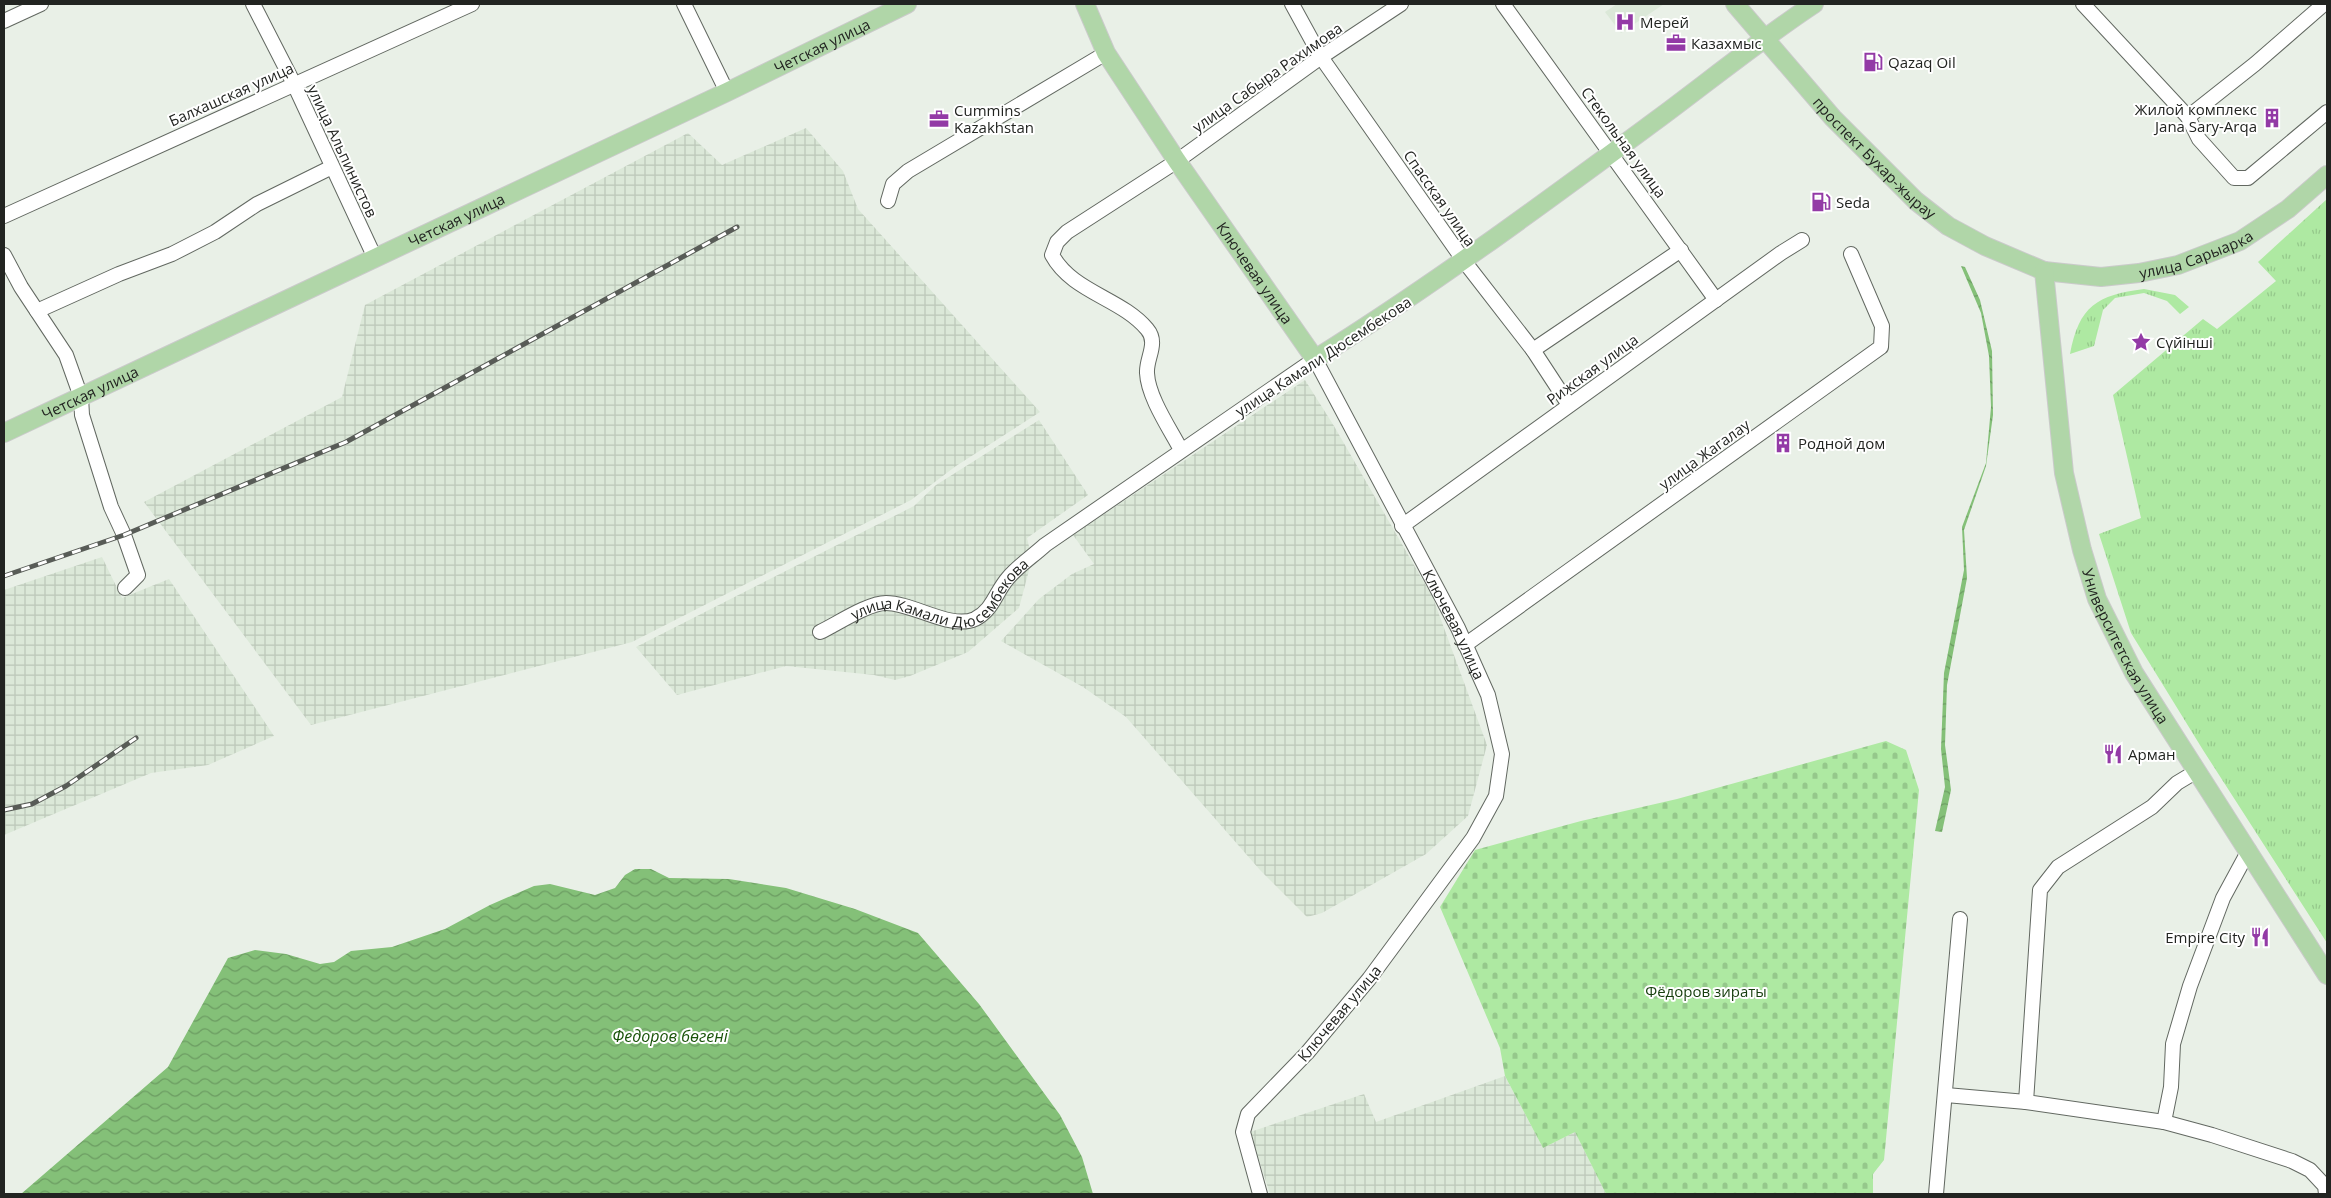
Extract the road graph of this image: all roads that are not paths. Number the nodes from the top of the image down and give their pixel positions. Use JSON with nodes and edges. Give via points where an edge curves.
{"nodes":[{"id":1,"x":41,"y":4,"type":"edge"},
{"id":2,"x":253,"y":4,"type":"edge"},
{"id":3,"x":472,"y":4,"type":"edge"},
{"id":4,"x":684,"y":4,"type":"edge"},
{"id":5,"x":908,"y":4,"type":"edge"},
{"id":6,"x":1085,"y":4,"type":"edge"},
{"id":7,"x":1292,"y":4,"type":"edge"},
{"id":8,"x":1400,"y":4,"type":"edge"},
{"id":9,"x":1503,"y":4,"type":"edge"},
{"id":10,"x":1736,"y":4,"type":"edge"},
{"id":11,"x":1814,"y":4,"type":"edge"},
{"id":12,"x":2083,"y":4,"type":"edge"},
{"id":13,"x":2323,"y":4,"type":"edge"},
{"id":14,"x":2327,"y":8,"type":"edge"},
{"id":15,"x":4,"y":21,"type":"edge"},
{"id":16,"x":1763,"y":38,"type":"junction"},
{"id":17,"x":1106,"y":53,"type":"junction"},
{"id":18,"x":1321,"y":57,"type":"junction"},
{"id":19,"x":294,"y":84,"type":"junction"},
{"id":20,"x":727,"y":92,"type":"junction"},
{"id":21,"x":2327,"y":112,"type":"edge"},
{"id":22,"x":2188,"y":117,"type":"junction"},
{"id":23,"x":1612,"y":153,"type":"junction"},
{"id":24,"x":1177,"y":161,"type":"junction"},
{"id":25,"x":332,"y":167,"type":"junction"},
{"id":26,"x":2327,"y":175,"type":"edge"},
{"id":27,"x":888,"y":201,"type":"dead end"},
{"id":28,"x":4,"y":216,"type":"edge"},
{"id":29,"x":1802,"y":240,"type":"dead end"},
{"id":30,"x":1681,"y":250,"type":"junction"},
{"id":31,"x":1851,"y":254,"type":"dead end"},
{"id":32,"x":4,"y":255,"type":"edge"},
{"id":33,"x":375,"y":258,"type":"junction"},
{"id":34,"x":1464,"y":261,"type":"junction"},
{"id":35,"x":2044,"y":271,"type":"junction"},
{"id":36,"x":1716,"y":300,"type":"junction"},
{"id":37,"x":37,"y":311,"type":"junction"},
{"id":38,"x":1533,"y":350,"type":"junction"},
{"id":39,"x":1315,"y":359,"type":"junction"},
{"id":40,"x":81,"y":396,"type":"junction"},
{"id":41,"x":1569,"y":405,"type":"junction"},
{"id":42,"x":4,"y":433,"type":"edge"},
{"id":43,"x":1181,"y":450,"type":"junction"},
{"id":44,"x":1402,"y":526,"type":"junction"},
{"id":45,"x":125,"y":588,"type":"dead end"},
{"id":46,"x":820,"y":632,"type":"dead end"},
{"id":47,"x":1465,"y":645,"type":"junction"},
{"id":48,"x":2197,"y":771,"type":"junction"},
{"id":49,"x":2249,"y":850,"type":"junction"},
{"id":50,"x":1960,"y":919,"type":"dead end"},
{"id":51,"x":2327,"y":976,"type":"edge"},
{"id":52,"x":1946,"y":1095,"type":"junction"},
{"id":53,"x":2026,"y":1102,"type":"junction"},
{"id":54,"x":2164,"y":1122,"type":"junction"},
{"id":55,"x":1260,"y":1194,"type":"edge"},
{"id":56,"x":1936,"y":1194,"type":"edge"},
{"id":57,"x":2326,"y":1194,"type":"edge"}],
"edges":[{"from":1,"to":15,"type":"street"},
{"from":2,"to":19,"type":"street","name":"улица Альпинистов"},
{"from":3,"to":19,"type":"street","name":"Балхашская улица"},
{"from":4,"to":20,"type":"street"},
{"from":5,"to":20,"type":"main road","name":"Четская улица"},
{"from":6,"to":17,"type":"main road","name":"Ключевая улица"},
{"from":7,"to":18,"type":"street","name":"Спасская улица"},
{"from":8,"to":18,"type":"street","name":"улица Сабыра Рахимова"},
{"from":9,"to":23,"type":"street","name":"Стекольная улица"},
{"from":10,"to":16,"type":"main road","name":"проспект Бухар-жырау"},
{"from":11,"to":16,"type":"main road","name":"улица Камали Дюсембекова"},
{"from":12,"to":22,"type":"street"},
{"from":13,"to":14,"type":"street"},
{"from":13,"to":22,"type":"street"},
{"from":16,"to":23,"type":"main road","name":"улица Камали Дюсембекова"},
{"from":16,"to":35,"type":"main road","name":"проспект Бухар-жырау","via":[[1833,118],[1916,201],[1948,226]]},
{"from":17,"to":24,"type":"main road","name":"Ключевая улица"},
{"from":17,"to":27,"type":"street","via":[[908,171],[893,184]]},
{"from":18,"to":24,"type":"street","name":"улица Сабыра Рахимова"},
{"from":18,"to":34,"type":"street","name":"Спасская улица"},
{"from":19,"to":25,"type":"street","name":"улица Альпинистов"},
{"from":19,"to":28,"type":"street","name":"Балхашская улица"},
{"from":20,"to":33,"type":"main road","name":"Четская улица"},
{"from":21,"to":22,"type":"street","via":[[2248,178],[2234,178],[2199,139]]},
{"from":23,"to":30,"type":"street","name":"Стекольная улица"},
{"from":23,"to":34,"type":"main road","name":"улица Камали Дюсембекова"},
{"from":24,"to":39,"type":"main road","name":"Ключевая улица"},
{"from":24,"to":43,"type":"street","name":"улица Сабыра Рахимова","via":[[1067,232],[1056,242],[1052,254],[1069,277],[1137,319],[1148,330],[1153,341],[1147,373],[1151,393]]},
{"from":25,"to":33,"type":"street","name":"улица Альпинистов"},
{"from":25,"to":37,"type":"street","via":[[257,204],[215,232],[172,254]]},
{"from":26,"to":35,"type":"main road","name":"улица Сарыарка","via":[[2288,209],[2240,241],[2178,265],[2101,277]]},
{"from":29,"to":36,"type":"street","name":"Рижская улица"},
{"from":30,"to":36,"type":"street","name":"Стекольная улица"},
{"from":30,"to":38,"type":"street"},
{"from":31,"to":47,"type":"street","name":"улица Жагалау","via":[[1882,326],[1881,347]]},
{"from":32,"to":37,"type":"street"},
{"from":33,"to":40,"type":"main road","name":"Четская улица"},
{"from":34,"to":38,"type":"street","name":"Спасская улица"},
{"from":34,"to":39,"type":"main road","name":"улица Камали Дюсембекова"},
{"from":35,"to":48,"type":"main road","name":"Университетская улица","via":[[2064,473],[2082,550],[2097,599],[2134,673]]},
{"from":36,"to":41,"type":"street","name":"Рижская улица"},
{"from":37,"to":40,"type":"street","via":[[66,355]]},
{"from":38,"to":41,"type":"street","name":"Спасская улица"},
{"from":39,"to":43,"type":"street","name":"улица Камали Дюсембекова"},
{"from":39,"to":44,"type":"street","name":"Ключевая улица"},
{"from":40,"to":42,"type":"main road","name":"Четская улица"},
{"from":40,"to":45,"type":"street","via":[[82,414],[110,507],[138,575]]},
{"from":41,"to":44,"type":"street","name":"Рижская улица"},
{"from":43,"to":46,"type":"street","name":"улица Камали Дюсембекова","via":[[1045,545],[1008,578],[987,611],[975,619],[954,621],[915,607],[884,603]]},
{"from":44,"to":47,"type":"street","name":"Ключевая улица"},
{"from":47,"to":55,"type":"street","name":"Ключевая улица","via":[[1488,696],[1502,754],[1496,796],[1473,838],[1369,979],[1307,1054],[1248,1114],[1243,1132]]},
{"from":48,"to":49,"type":"main road","name":"Университетская улица"},
{"from":48,"to":53,"type":"street","via":[[2177,783],[2152,807],[2058,867],[2040,890]]},
{"from":49,"to":51,"type":"main road","name":"Университетская улица"},
{"from":49,"to":54,"type":"street","via":[[2223,898],[2190,986],[2173,1044],[2171,1087]]},
{"from":50,"to":52,"type":"street"},
{"from":52,"to":53,"type":"street"},
{"from":52,"to":56,"type":"street"},
{"from":53,"to":54,"type":"street"},
{"from":54,"to":57,"type":"street","via":[[2212,1134],[2292,1161],[2310,1170],[2325,1186]]}]}
